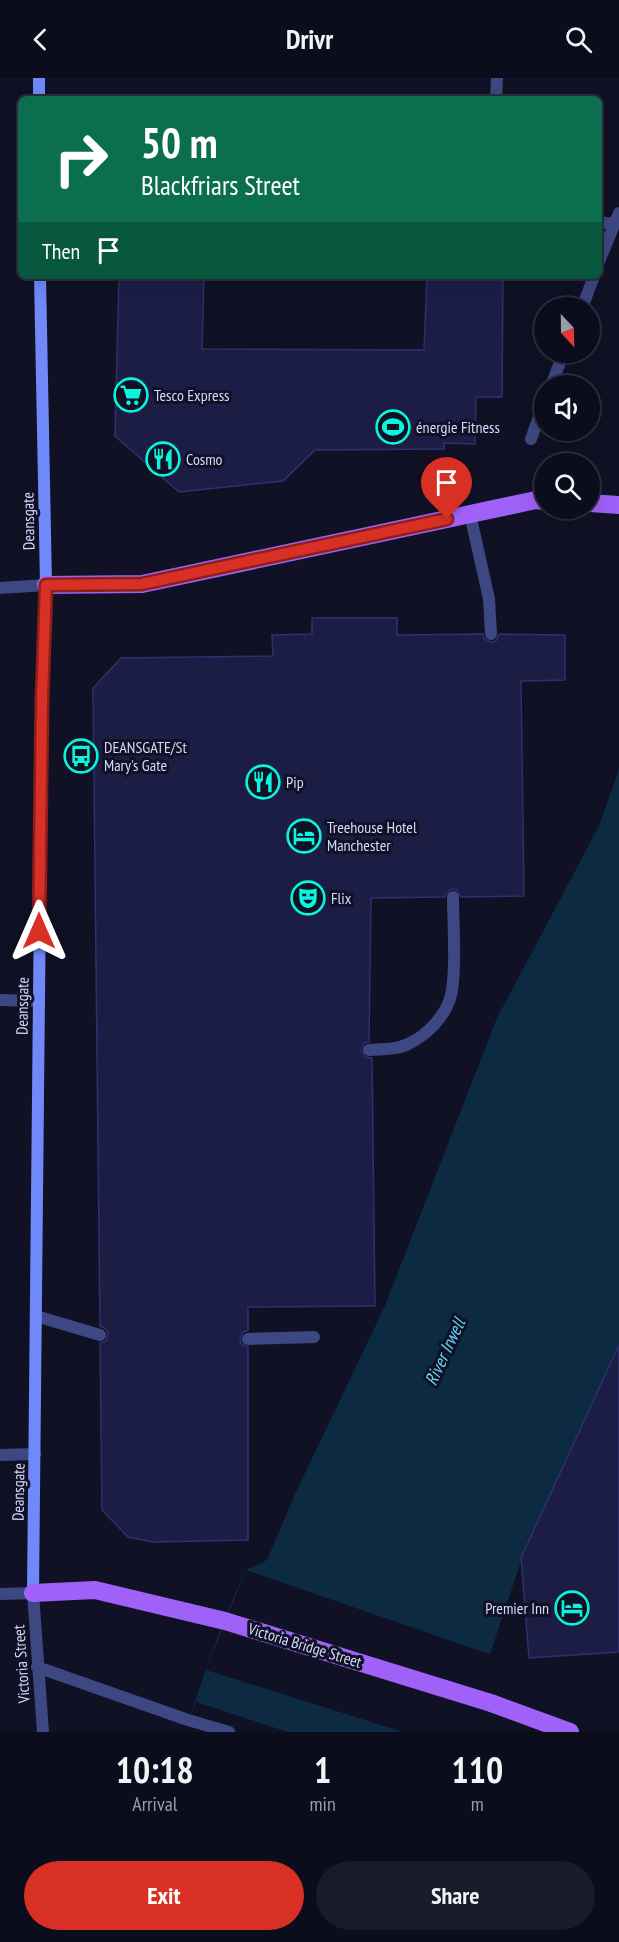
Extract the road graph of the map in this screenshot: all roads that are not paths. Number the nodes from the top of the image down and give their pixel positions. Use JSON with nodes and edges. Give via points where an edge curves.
{"nodes":[{"id":1,"x":39,"y":78,"type":"edge"},
{"id":2,"x":497,"y":78,"type":"edge"},
{"id":3,"x":39,"y":96,"type":"edge"},
{"id":4,"x":496,"y":96,"type":"edge"},
{"id":5,"x":616,"y":218,"type":"edge"},
{"id":6,"x":602,"y":254,"type":"edge"},
{"id":7,"x":40,"y":279,"type":"edge"},
{"id":8,"x":593,"y":279,"type":"edge"},
{"id":9,"x":586,"y":297,"type":"edge"},
{"id":10,"x":534,"y":431,"type":"edge"},
{"id":11,"x":531,"y":439,"type":"dead end"},
{"id":12,"x":534,"y":501,"type":"edge"},
{"id":13,"x":600,"y":504,"type":"edge"},
{"id":14,"x":619,"y":505,"type":"edge"},
{"id":15,"x":470,"y":514,"type":"junction"},
{"id":16,"x":46,"y":585,"type":"junction"},
{"id":17,"x":0,"y":588,"type":"edge"},
{"id":18,"x":491,"y":634,"type":"dead end"},
{"id":19,"x":453,"y":897,"type":"dead end"},
{"id":20,"x":0,"y":999,"type":"edge"},
{"id":21,"x":39,"y":1001,"type":"junction"},
{"id":22,"x":369,"y":1050,"type":"dead end"},
{"id":23,"x":36,"y":1316,"type":"junction"},
{"id":24,"x":100,"y":1335,"type":"dead end"},
{"id":25,"x":314,"y":1337,"type":"dead end"},
{"id":26,"x":248,"y":1339,"type":"dead end"},
{"id":27,"x":35,"y":1454,"type":"junction"},
{"id":28,"x":0,"y":1455,"type":"edge"},
{"id":29,"x":0,"y":1593,"type":"edge"},
{"id":30,"x":33,"y":1593,"type":"junction"},
{"id":31,"x":37,"y":1667,"type":"junction"},
{"id":32,"x":43,"y":1732,"type":"edge"},
{"id":33,"x":229,"y":1732,"type":"edge"},
{"id":34,"x":570,"y":1732,"type":"edge"}],
"edges":[{"from":1,"to":3,"type":"street"},
{"from":2,"to":4,"type":"street"},
{"from":5,"to":6,"type":"street"},
{"from":7,"to":16,"type":"street","name":"Deansgate"},
{"from":8,"to":9,"type":"street"},
{"from":10,"to":11,"type":"street"},
{"from":12,"to":15,"type":"main road"},
{"from":13,"to":14,"type":"main road"},
{"from":15,"to":16,"type":"main road","via":[[142,584]]},
{"from":15,"to":18,"type":"street","via":[[489,599]]},
{"from":16,"to":17,"type":"street"},
{"from":16,"to":21,"type":"street","name":"Deansgate"},
{"from":19,"to":22,"type":"street","via":[[453,973],[450,998],[442,1015],[410,1044]]},
{"from":20,"to":21,"type":"street"},
{"from":21,"to":23,"type":"street","name":"Deansgate"},
{"from":23,"to":24,"type":"street"},
{"from":23,"to":27,"type":"street","name":"Deansgate"},
{"from":25,"to":26,"type":"street"},
{"from":27,"to":28,"type":"street"},
{"from":27,"to":30,"type":"street","name":"Deansgate"},
{"from":29,"to":30,"type":"street"},
{"from":30,"to":31,"type":"street","name":"Victoria Street"},
{"from":30,"to":34,"type":"main road","name":"Victoria Bridge Street","via":[[96,1590],[225,1621],[491,1702]]},
{"from":31,"to":32,"type":"street","name":"Victoria Street"},
{"from":31,"to":33,"type":"street"}]}
